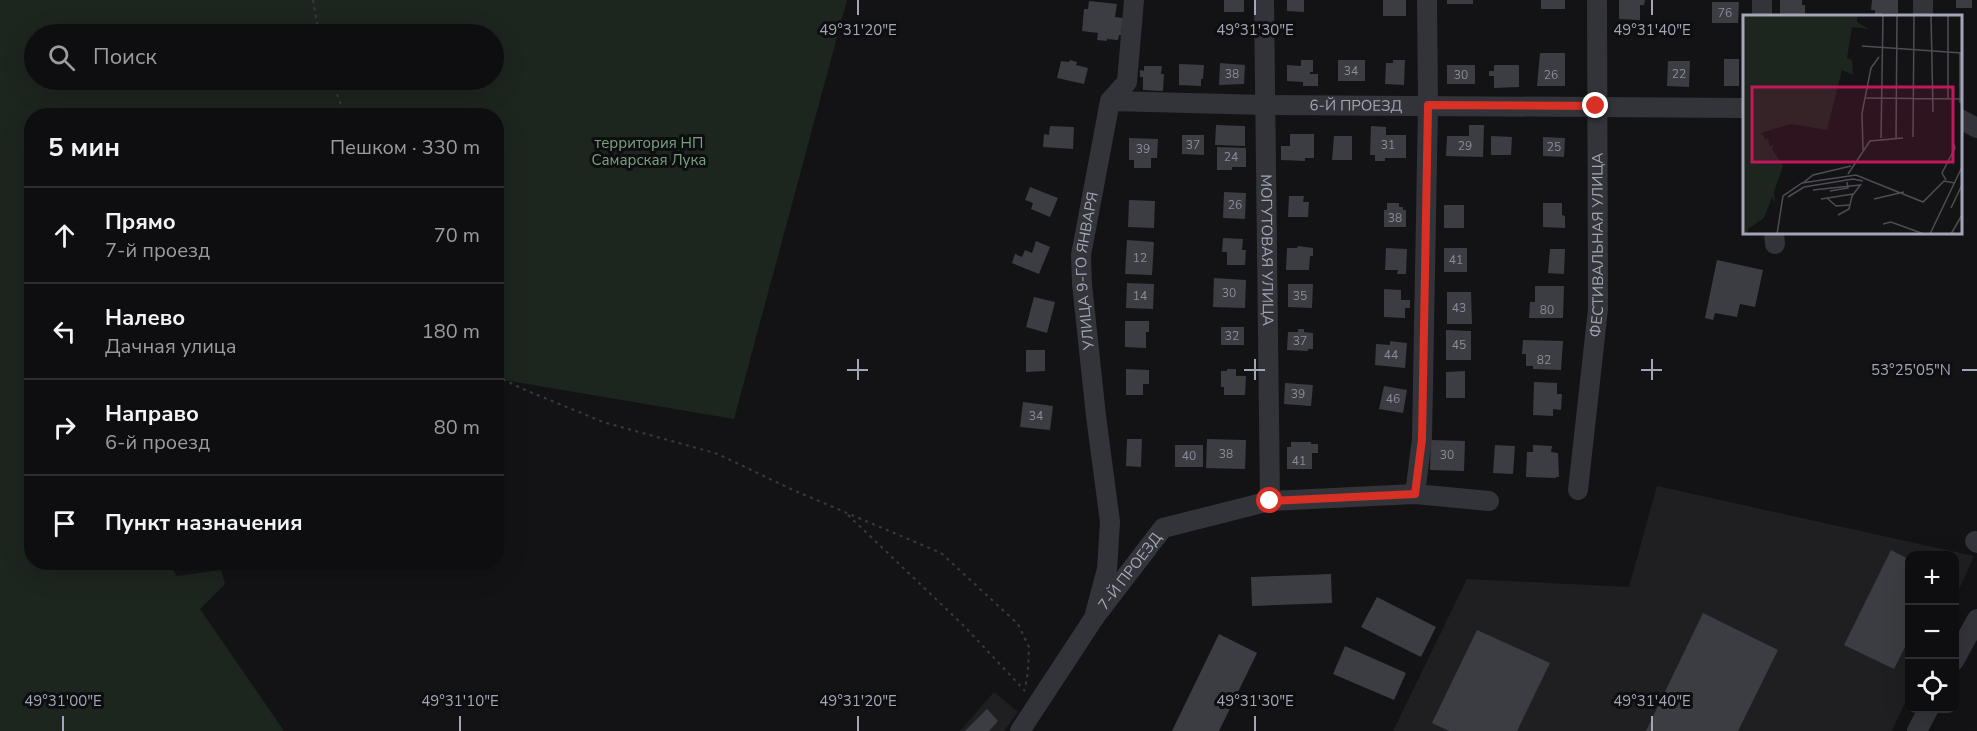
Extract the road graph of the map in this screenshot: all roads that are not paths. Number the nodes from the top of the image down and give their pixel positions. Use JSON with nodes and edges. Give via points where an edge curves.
{"nodes":[{"id":1,"x":1134,"y":0,"type":"edge"},
{"id":2,"x":1264,"y":0,"type":"edge"},
{"id":3,"x":1427,"y":0,"type":"edge"},
{"id":4,"x":1597,"y":0,"type":"edge"},
{"id":5,"x":1110,"y":101,"type":"junction"},
{"id":6,"x":1266,"y":105,"type":"junction"},
{"id":7,"x":1428,"y":105,"type":"junction"},
{"id":8,"x":1596,"y":106,"type":"junction"},
{"id":9,"x":1743,"y":108,"type":"edge"},
{"id":10,"x":1962,"y":111,"type":"edge"},
{"id":11,"x":1977,"y":115,"type":"edge"},
{"id":12,"x":1962,"y":119,"type":"edge"},
{"id":13,"x":1977,"y":128,"type":"edge"},
{"id":14,"x":1578,"y":490,"type":"dead end"},
{"id":15,"x":1415,"y":494,"type":"junction"},
{"id":16,"x":1270,"y":501,"type":"junction"},
{"id":17,"x":1489,"y":501,"type":"dead end"},
{"id":18,"x":1094,"y":618,"type":"junction"},
{"id":19,"x":1977,"y":619,"type":"edge"},
{"id":20,"x":1955,"y":659,"type":"edge"},
{"id":21,"x":1926,"y":713,"type":"edge"},
{"id":22,"x":1020,"y":731,"type":"edge"},
{"id":23,"x":1917,"y":731,"type":"edge"}],
"edges":[{"from":1,"to":5,"type":"street","name":"УЛИЦА 9-ГО ЯНВАРЯ","via":[[1127,82]]},
{"from":2,"to":6,"type":"street","name":"МОГУТОВАЯ УЛИЦА"},
{"from":3,"to":7,"type":"street"},
{"from":4,"to":8,"type":"street","name":"ФЕСТИВАЛЬНАЯ УЛИЦА"},
{"from":5,"to":6,"type":"street","name":"6-Й ПРОЕЗД"},
{"from":5,"to":18,"type":"street","name":"УЛИЦА 9-ГО ЯНВАРЯ","via":[[1081,255],[1110,522],[1107,569]]},
{"from":6,"to":7,"type":"street","name":"6-Й ПРОЕЗД"},
{"from":6,"to":16,"type":"street","name":"МОГУТОВАЯ УЛИЦА"},
{"from":7,"to":8,"type":"street","name":"6-Й ПРОЕЗД"},
{"from":7,"to":15,"type":"street","via":[[1422,439]]},
{"from":8,"to":9,"type":"street","name":"6-Й ПРОЕЗД"},
{"from":8,"to":14,"type":"street","name":"ФЕСТИВАЛЬНАЯ УЛИЦА","via":[[1598,309]]},
{"from":10,"to":11,"type":"street"},
{"from":12,"to":13,"type":"street"},
{"from":15,"to":16,"type":"street","name":"7-Й ПРОЕЗД"},
{"from":15,"to":17,"type":"street","name":"7-Й ПРОЕЗД"},
{"from":16,"to":18,"type":"street","name":"7-Й ПРОЕЗД","via":[[1163,528]]},
{"from":18,"to":22,"type":"street","via":[[1030,699]]},
{"from":19,"to":20,"type":"street"},
{"from":21,"to":23,"type":"street"}]}
